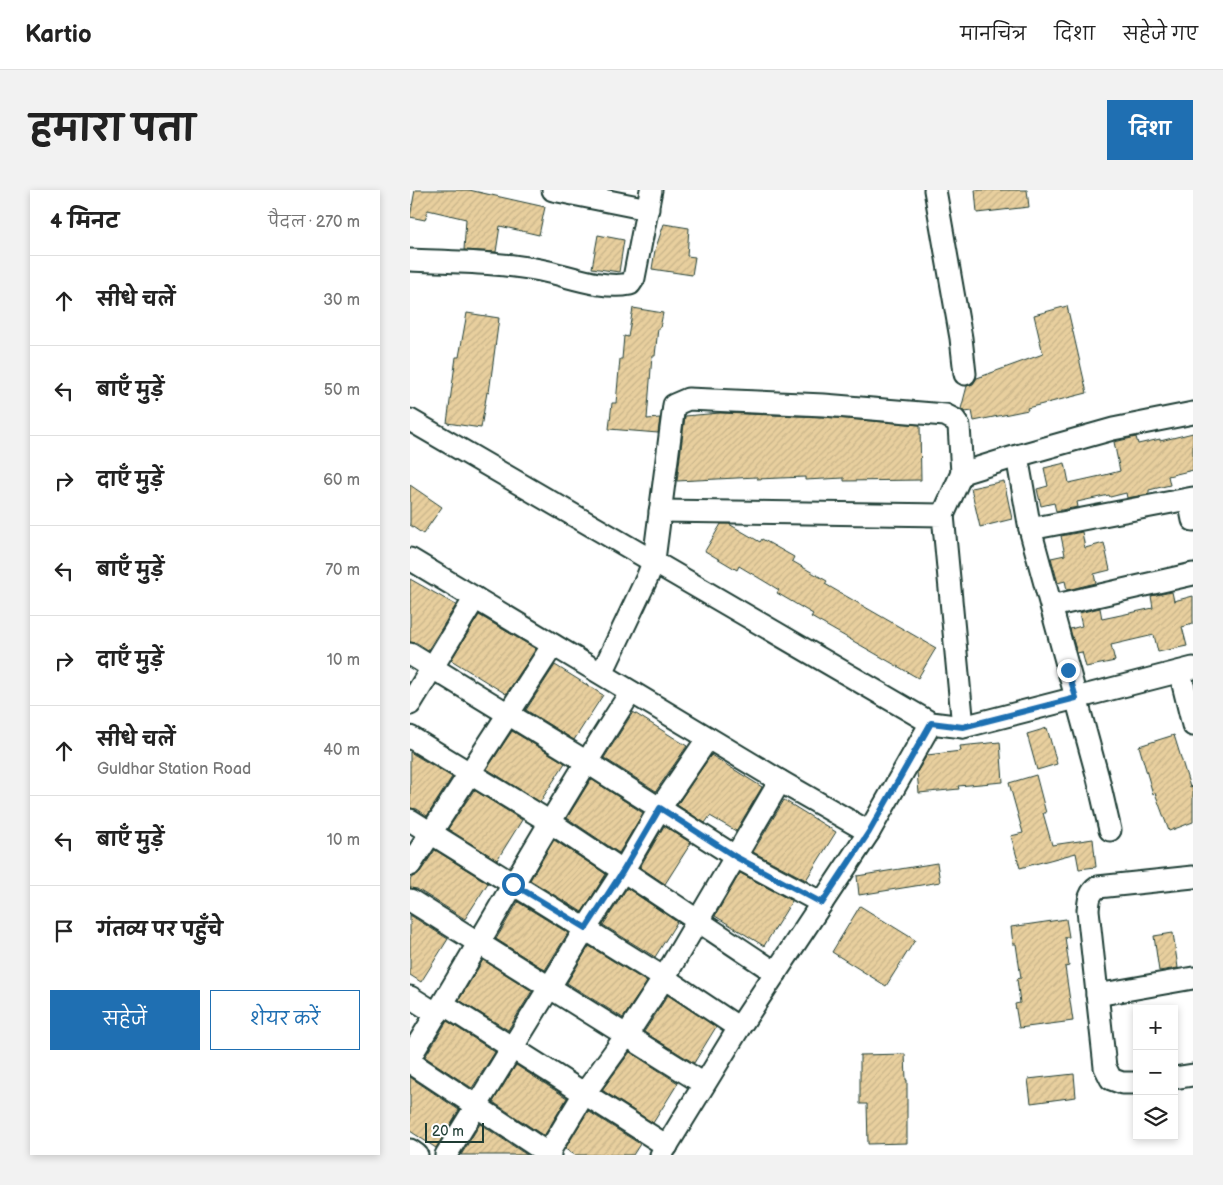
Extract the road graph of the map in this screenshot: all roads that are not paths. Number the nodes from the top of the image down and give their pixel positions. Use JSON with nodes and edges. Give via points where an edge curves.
{"nodes":[{"id":1,"x":553,"y":190,"type":"edge"},
{"id":2,"x":935,"y":190,"type":"edge"},
{"id":3,"x":650,"y":200,"type":"edge"},
{"id":4,"x":410,"y":260,"type":"edge"},
{"id":5,"x":965,"y":374,"type":"dead end"},
{"id":6,"x":1193,"y":413,"type":"edge"},
{"id":7,"x":410,"y":420,"type":"edge"},
{"id":8,"x":1017,"y":456,"type":"junction"},
{"id":9,"x":962,"y":473,"type":"junction"},
{"id":10,"x":1192,"y":506,"type":"edge"},
{"id":11,"x":660,"y":511,"type":"junction"},
{"id":12,"x":943,"y":516,"type":"junction"},
{"id":13,"x":1030,"y":529,"type":"junction"},
{"id":14,"x":410,"y":559,"type":"edge"},
{"id":15,"x":654,"y":560,"type":"junction"},
{"id":16,"x":1193,"y":574,"type":"edge"},
{"id":17,"x":475,"y":598,"type":"junction"},
{"id":18,"x":1052,"y":606,"type":"junction"},
{"id":19,"x":553,"y":645,"type":"junction"},
{"id":20,"x":410,"y":654,"type":"edge"},
{"id":21,"x":432,"y":668,"type":"junction"},
{"id":22,"x":1186,"y":670,"type":"edge"},
{"id":23,"x":602,"y":674,"type":"junction"},
{"id":24,"x":631,"y":692,"type":"junction"},
{"id":25,"x":1076,"y":698,"type":"junction"},
{"id":26,"x":410,"y":704,"type":"edge"},
{"id":27,"x":508,"y":715,"type":"junction"},
{"id":28,"x":931,"y":723,"type":"junction"},
{"id":29,"x":1193,"y":725,"type":"edge"},
{"id":30,"x":963,"y":727,"type":"junction"},
{"id":31,"x":410,"y":737,"type":"edge"},
{"id":32,"x":708,"y":738,"type":"junction"},
{"id":33,"x":586,"y":761,"type":"junction"},
{"id":34,"x":469,"y":774,"type":"junction"},
{"id":35,"x":780,"y":781,"type":"junction"},
{"id":36,"x":660,"y":808,"type":"junction"},
{"id":37,"x":410,"y":820,"type":"edge"},
{"id":38,"x":550,"y":822,"type":"junction"},
{"id":39,"x":1110,"y":830,"type":"dead end"},
{"id":40,"x":431,"y":832,"type":"junction"},
{"id":41,"x":869,"y":832,"type":"junction"},
{"id":42,"x":736,"y":857,"type":"junction"},
{"id":43,"x":410,"y":865,"type":"edge"},
{"id":44,"x":623,"y":871,"type":"junction"},
{"id":45,"x":1193,"y":877,"type":"edge"},
{"id":46,"x":513,"y":884,"type":"junction"},
{"id":47,"x":410,"y":900,"type":"edge"},
{"id":48,"x":822,"y":903,"type":"junction"},
{"id":49,"x":698,"y":921,"type":"junction"},
{"id":50,"x":586,"y":928,"type":"junction"},
{"id":51,"x":479,"y":943,"type":"junction"},
{"id":52,"x":776,"y":973,"type":"junction"},
{"id":53,"x":664,"y":978,"type":"junction"},
{"id":54,"x":1193,"y":978,"type":"edge"},
{"id":55,"x":550,"y":987,"type":"junction"},
{"id":56,"x":1097,"y":995,"type":"junction"},
{"id":57,"x":410,"y":997,"type":"edge"},
{"id":58,"x":440,"y":1009,"type":"junction"},
{"id":59,"x":739,"y":1028,"type":"junction"},
{"id":60,"x":626,"y":1036,"type":"junction"},
{"id":61,"x":512,"y":1047,"type":"junction"},
{"id":62,"x":410,"y":1057,"type":"edge"},
{"id":63,"x":410,"y":1062,"type":"edge"},
{"id":64,"x":1193,"y":1075,"type":"edge"},
{"id":65,"x":1178,"y":1077,"type":"edge"},
{"id":66,"x":1133,"y":1083,"type":"edge"},
{"id":67,"x":704,"y":1084,"type":"junction"},
{"id":68,"x":584,"y":1094,"type":"junction"},
{"id":69,"x":476,"y":1105,"type":"junction"},
{"id":70,"x":410,"y":1150,"type":"edge"},
{"id":71,"x":664,"y":1150,"type":"edge"},
{"id":72,"x":417,"y":1155,"type":"edge"},
{"id":73,"x":446,"y":1155,"type":"edge"},
{"id":74,"x":548,"y":1155,"type":"edge"}],
"edges":[{"from":1,"to":3,"type":"street"},
{"from":2,"to":5,"type":"street"},
{"from":3,"to":4,"type":"street","via":[[634,278],[630,284],[606,285],[508,265]]},
{"from":6,"to":8,"type":"street","via":[[1113,429]]},
{"from":7,"to":15,"type":"street"},
{"from":8,"to":9,"type":"street"},
{"from":8,"to":13,"type":"street"},
{"from":9,"to":11,"type":"street","via":[[958,426],[951,417],[824,405],[688,400],[674,404],[672,411]]},
{"from":9,"to":12,"type":"street"},
{"from":10,"to":13,"type":"street"},
{"from":11,"to":12,"type":"street"},
{"from":11,"to":15,"type":"street"},
{"from":12,"to":30,"type":"street"},
{"from":13,"to":18,"type":"street"},
{"from":14,"to":17,"type":"street"},
{"from":15,"to":23,"type":"street"},
{"from":15,"to":28,"type":"street"},
{"from":16,"to":18,"type":"street"},
{"from":17,"to":19,"type":"street"},
{"from":17,"to":21,"type":"street"},
{"from":18,"to":25,"type":"street"},
{"from":19,"to":23,"type":"street"},
{"from":19,"to":27,"type":"street"},
{"from":20,"to":21,"type":"street"},
{"from":21,"to":26,"type":"street"},
{"from":21,"to":27,"type":"street"},
{"from":22,"to":25,"type":"street"},
{"from":22,"to":29,"type":"street"},
{"from":23,"to":24,"type":"street"},
{"from":24,"to":32,"type":"street"},
{"from":24,"to":33,"type":"street"},
{"from":25,"to":30,"type":"street"},
{"from":25,"to":39,"type":"street"},
{"from":27,"to":33,"type":"street"},
{"from":27,"to":34,"type":"street"},
{"from":28,"to":30,"type":"street"},
{"from":28,"to":41,"type":"street"},
{"from":31,"to":34,"type":"street"},
{"from":32,"to":35,"type":"street"},
{"from":32,"to":36,"type":"street"},
{"from":33,"to":36,"type":"street"},
{"from":33,"to":38,"type":"street"},
{"from":34,"to":38,"type":"street"},
{"from":34,"to":40,"type":"street"},
{"from":35,"to":41,"type":"street"},
{"from":35,"to":42,"type":"street"},
{"from":36,"to":42,"type":"street"},
{"from":36,"to":44,"type":"street"},
{"from":37,"to":40,"type":"street"},
{"from":38,"to":44,"type":"street"},
{"from":38,"to":46,"type":"street"},
{"from":40,"to":43,"type":"street"},
{"from":40,"to":46,"type":"street"},
{"from":41,"to":48,"type":"street"},
{"from":42,"to":48,"type":"street"},
{"from":42,"to":49,"type":"street"},
{"from":44,"to":49,"type":"street"},
{"from":44,"to":50,"type":"street"},
{"from":45,"to":56,"type":"street","via":[[1114,884],[1092,891],[1088,910]]},
{"from":46,"to":50,"type":"street"},
{"from":46,"to":51,"type":"street"},
{"from":47,"to":51,"type":"street"},
{"from":48,"to":52,"type":"street"},
{"from":49,"to":52,"type":"street"},
{"from":49,"to":53,"type":"street"},
{"from":50,"to":53,"type":"street"},
{"from":50,"to":55,"type":"street"},
{"from":51,"to":55,"type":"street"},
{"from":51,"to":58,"type":"street"},
{"from":52,"to":59,"type":"street"},
{"from":53,"to":59,"type":"street"},
{"from":53,"to":60,"type":"street"},
{"from":54,"to":56,"type":"street"},
{"from":55,"to":60,"type":"street"},
{"from":55,"to":61,"type":"street"},
{"from":56,"to":66,"type":"street","via":[[1105,1067],[1111,1078]]},
{"from":57,"to":58,"type":"street"},
{"from":58,"to":61,"type":"street"},
{"from":58,"to":62,"type":"street"},
{"from":59,"to":67,"type":"street"},
{"from":60,"to":67,"type":"street"},
{"from":60,"to":68,"type":"street"},
{"from":61,"to":68,"type":"street"},
{"from":61,"to":69,"type":"street"},
{"from":63,"to":69,"type":"street"},
{"from":64,"to":65,"type":"street"},
{"from":67,"to":71,"type":"street"},
{"from":68,"to":71,"type":"street"},
{"from":68,"to":74,"type":"street"},
{"from":69,"to":73,"type":"street"},
{"from":69,"to":74,"type":"street"},
{"from":70,"to":72,"type":"street"}]}
